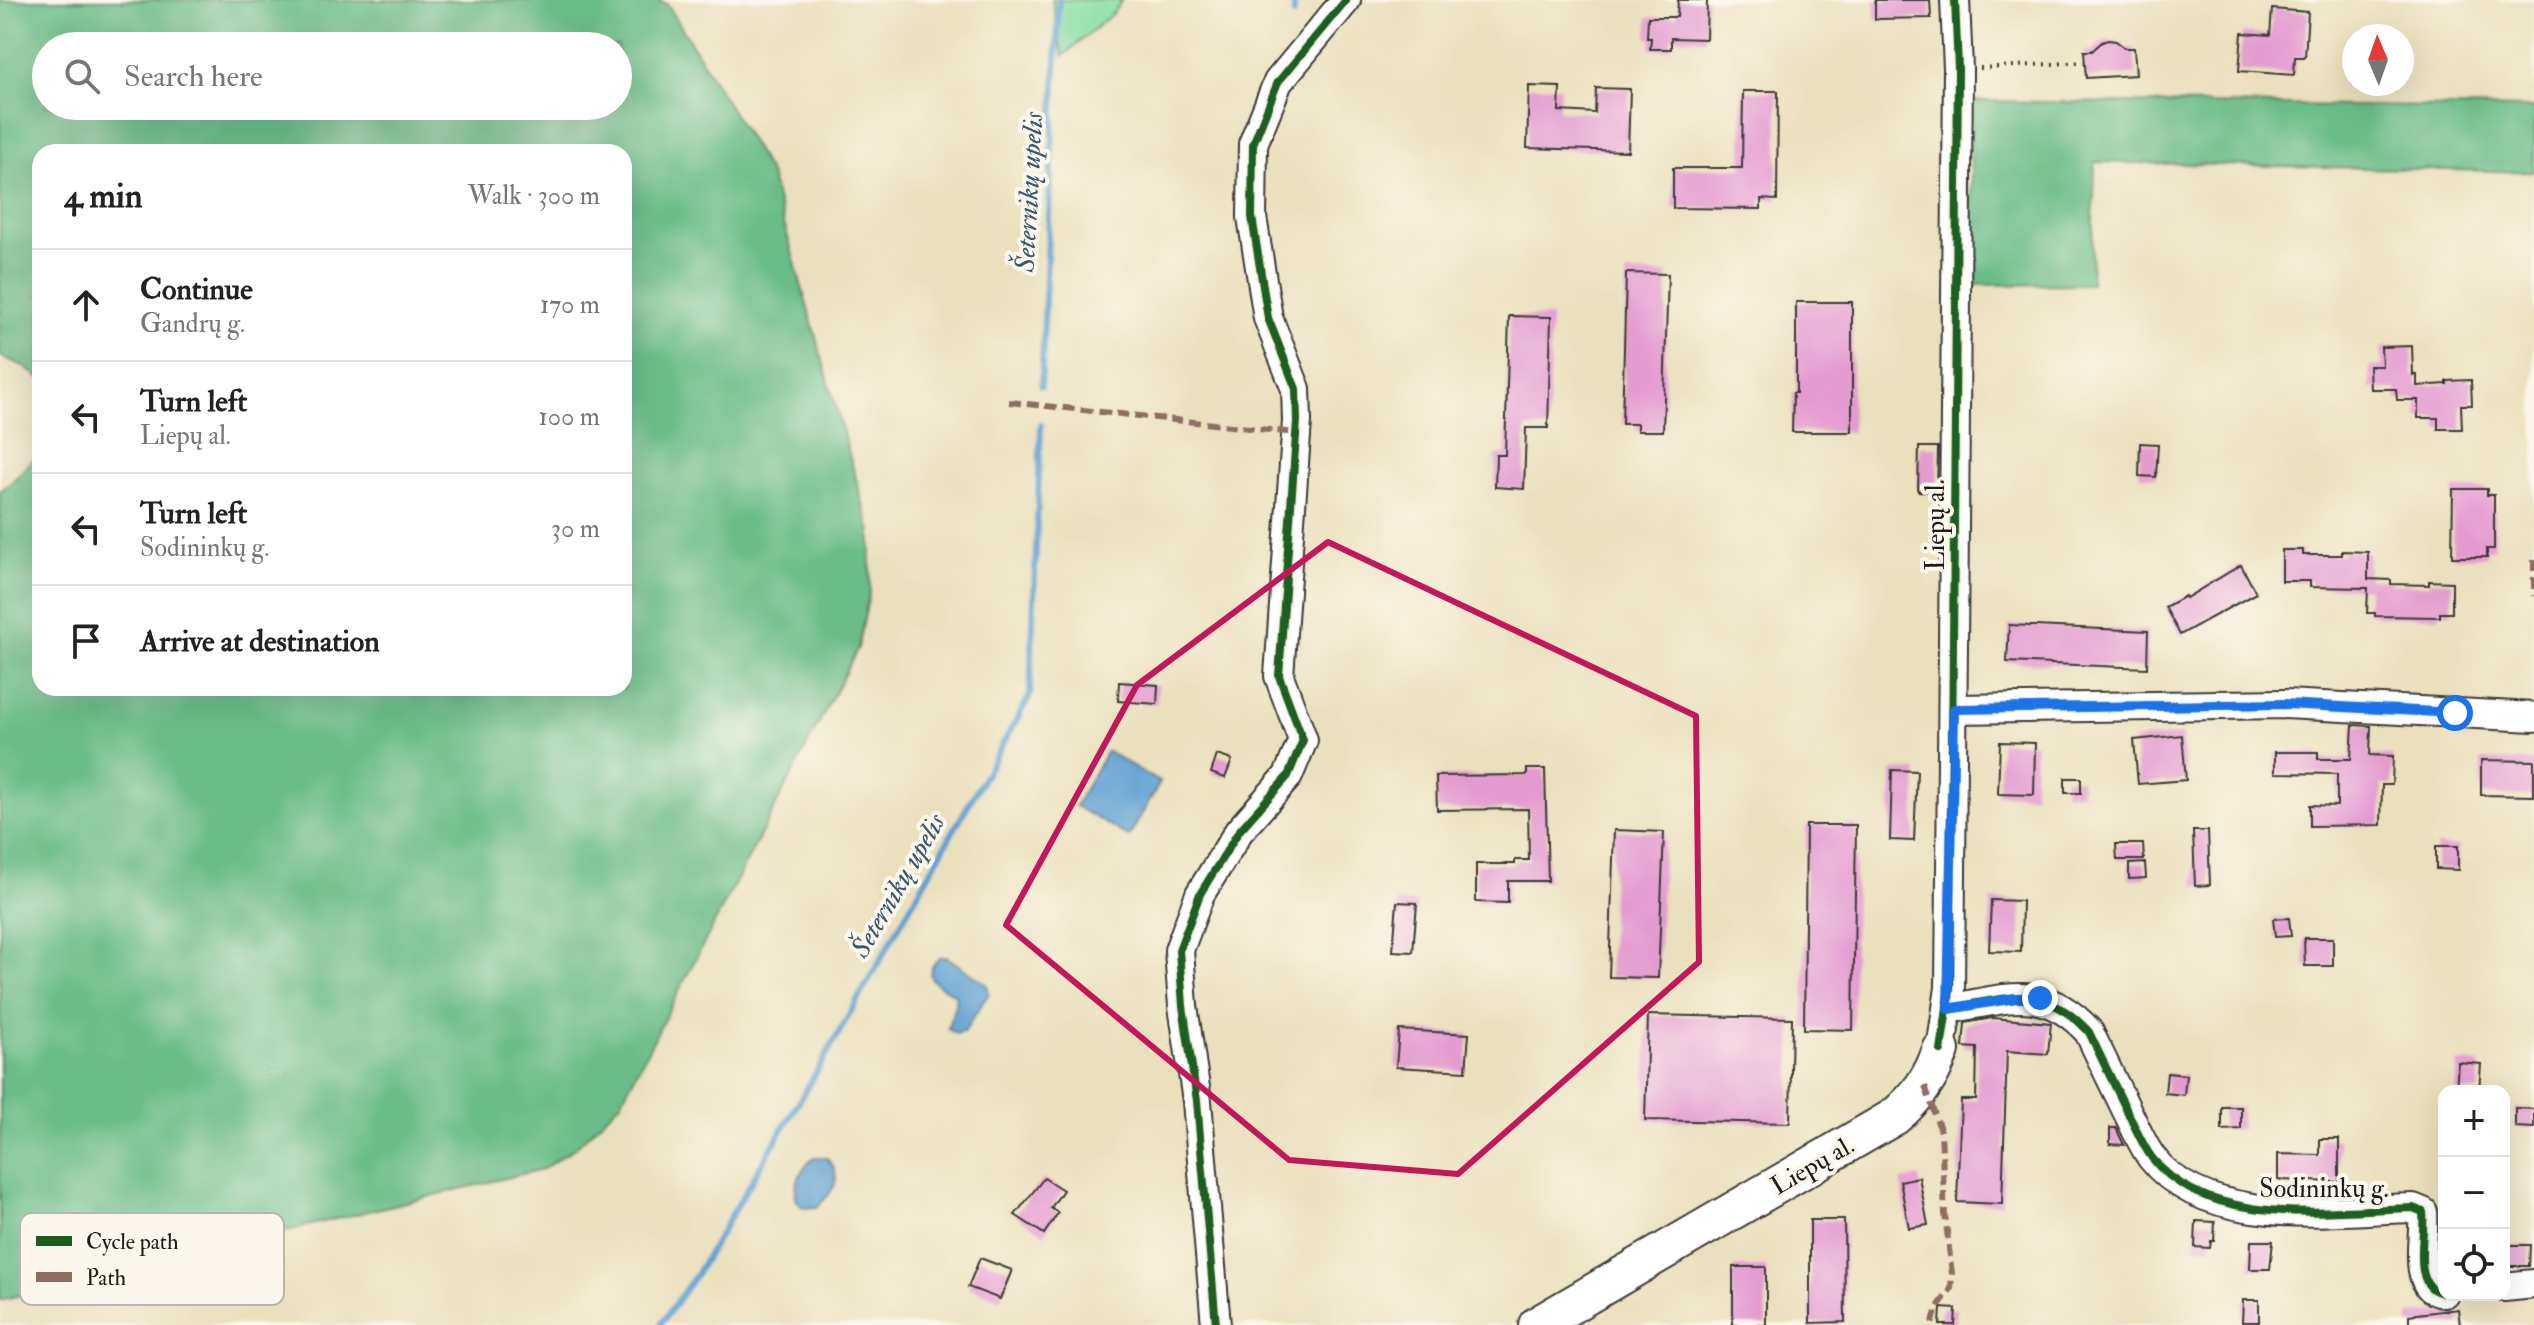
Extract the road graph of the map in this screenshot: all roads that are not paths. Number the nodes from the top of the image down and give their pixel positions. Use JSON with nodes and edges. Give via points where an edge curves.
{"nodes":[{"id":1,"x":1346,"y":0,"type":"edge"},
{"id":2,"x":1955,"y":0,"type":"edge"},
{"id":3,"x":1954,"y":709,"type":"junction"},
{"id":4,"x":2534,"y":717,"type":"edge"},
{"id":5,"x":1948,"y":1009,"type":"junction"},
{"id":6,"x":1941,"y":1050,"type":"joint"},
{"id":7,"x":2534,"y":1284,"type":"edge"},
{"id":8,"x":2510,"y":1286,"type":"edge"},
{"id":9,"x":2438,"y":1291,"type":"edge"},
{"id":10,"x":1216,"y":1325,"type":"edge"},
{"id":11,"x":1537,"y":1325,"type":"edge"}],
"edges":[{"from":1,"to":10,"type":"street","via":[[1278,82],[1253,144],[1252,217],[1268,318],[1296,389],[1279,676],[1303,740],[1288,776],[1239,831],[1200,894],[1179,950]]},
{"from":2,"to":3,"type":"street","name":"Liepų al."},
{"from":3,"to":4,"type":"street","via":[[2285,704]]},
{"from":3,"to":5,"type":"street","name":"Liepų al."},
{"from":5,"to":6,"type":"street","name":"Liepų al."},
{"from":5,"to":9,"type":"street","name":"Sodininkų g.","via":[[2040,998],[2075,1016],[2089,1032],[2151,1156],[2167,1175],[2204,1195],[2273,1212],[2423,1212],[2424,1277]]},
{"from":6,"to":11,"type":"main road","name":"Liepų al.","via":[[1925,1086],[1894,1117]]},
{"from":7,"to":8,"type":"street"}]}
